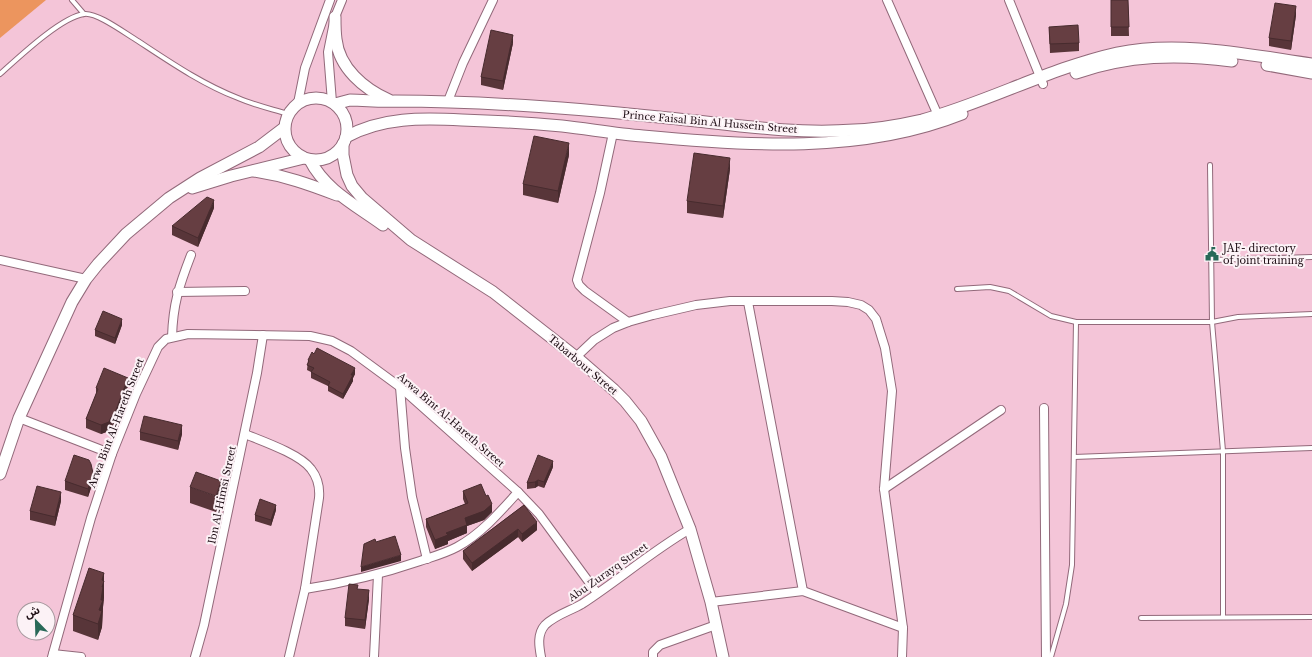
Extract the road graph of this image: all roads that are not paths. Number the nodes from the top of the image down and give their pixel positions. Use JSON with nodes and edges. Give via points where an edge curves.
{"nodes":[{"id":1,"x":72,"y":0,"type":"edge"},
{"id":2,"x":330,"y":0,"type":"edge"},
{"id":3,"x":342,"y":0,"type":"edge"},
{"id":4,"x":493,"y":0,"type":"edge"},
{"id":5,"x":887,"y":0,"type":"edge"},
{"id":6,"x":1009,"y":0,"type":"edge"},
{"id":7,"x":84,"y":14,"type":"junction"},
{"id":8,"x":335,"y":18,"type":"junction"},
{"id":9,"x":1312,"y":64,"type":"edge"},
{"id":10,"x":1312,"y":73,"type":"edge"},
{"id":11,"x":0,"y":74,"type":"edge"},
{"id":12,"x":1042,"y":80,"type":"junction"},
{"id":13,"x":393,"y":101,"type":"junction"},
{"id":14,"x":448,"y":101,"type":"junction"},
{"id":15,"x":298,"y":103,"type":"junction"},
{"id":16,"x":333,"y":103,"type":"junction"},
{"id":17,"x":288,"y":114,"type":"junction"},
{"id":18,"x":940,"y":118,"type":"junction"},
{"id":19,"x":682,"y":119,"type":"junction"},
{"id":20,"x":284,"y":128,"type":"junction"},
{"id":21,"x":613,"y":133,"type":"junction"},
{"id":22,"x":675,"y":138,"type":"junction"},
{"id":23,"x":345,"y":141,"type":"junction"},
{"id":24,"x":307,"y":159,"type":"junction"},
{"id":25,"x":1210,"y":165,"type":"dead end"},
{"id":26,"x":250,"y":170,"type":"junction"},
{"id":27,"x":182,"y":190,"type":"junction"},
{"id":28,"x":343,"y":198,"type":"junction"},
{"id":29,"x":411,"y":240,"type":"junction"},
{"id":30,"x":191,"y":256,"type":"dead end"},
{"id":31,"x":1312,"y":257,"type":"edge"},
{"id":32,"x":0,"y":260,"type":"edge"},
{"id":33,"x":1211,"y":260,"type":"junction"},
{"id":34,"x":86,"y":279,"type":"junction"},
{"id":35,"x":957,"y":289,"type":"dead end"},
{"id":36,"x":245,"y":291,"type":"dead end"},
{"id":37,"x":177,"y":292,"type":"junction"},
{"id":38,"x":748,"y":302,"type":"junction"},
{"id":39,"x":1312,"y":314,"type":"edge"},
{"id":40,"x":628,"y":322,"type":"junction"},
{"id":41,"x":1076,"y":322,"type":"junction"},
{"id":42,"x":1212,"y":322,"type":"junction"},
{"id":43,"x":263,"y":336,"type":"junction"},
{"id":44,"x":172,"y":337,"type":"junction"},
{"id":45,"x":576,"y":357,"type":"junction"},
{"id":46,"x":400,"y":387,"type":"junction"},
{"id":47,"x":1044,"y":408,"type":"dead end"},
{"id":48,"x":1001,"y":410,"type":"dead end"},
{"id":49,"x":19,"y":418,"type":"junction"},
{"id":50,"x":244,"y":434,"type":"junction"},
{"id":51,"x":1312,"y":448,"type":"edge"},
{"id":52,"x":1223,"y":451,"type":"junction"},
{"id":53,"x":112,"y":454,"type":"junction"},
{"id":54,"x":1074,"y":457,"type":"junction"},
{"id":55,"x":0,"y":474,"type":"edge"},
{"id":56,"x":884,"y":489,"type":"junction"},
{"id":57,"x":518,"y":492,"type":"junction"},
{"id":58,"x":690,"y":529,"type":"junction"},
{"id":59,"x":427,"y":559,"type":"junction"},
{"id":60,"x":378,"y":574,"type":"junction"},
{"id":61,"x":305,"y":589,"type":"junction"},
{"id":62,"x":803,"y":591,"type":"junction"},
{"id":63,"x":597,"y":593,"type":"junction"},
{"id":64,"x":711,"y":602,"type":"junction"},
{"id":65,"x":1223,"y":617,"type":"junction"},
{"id":66,"x":1312,"y":617,"type":"edge"},
{"id":67,"x":1141,"y":618,"type":"dead end"},
{"id":68,"x":716,"y":625,"type":"junction"},
{"id":69,"x":903,"y":628,"type":"junction"},
{"id":70,"x":52,"y":656,"type":"edge"},
{"id":71,"x":80,"y":657,"type":"edge"},
{"id":72,"x":195,"y":657,"type":"edge"},
{"id":73,"x":289,"y":657,"type":"edge"},
{"id":74,"x":374,"y":657,"type":"edge"},
{"id":75,"x":540,"y":657,"type":"edge"},
{"id":76,"x":653,"y":657,"type":"edge"},
{"id":77,"x":723,"y":657,"type":"edge"},
{"id":78,"x":902,"y":657,"type":"edge"},
{"id":79,"x":1046,"y":657,"type":"edge"},
{"id":80,"x":1051,"y":657,"type":"edge"}],
"edges":[{"from":1,"to":7,"type":"lane"},
{"from":2,"to":15,"type":"street","via":[[305,68]]},
{"from":3,"to":8,"type":"street"},
{"from":4,"to":14,"type":"street"},
{"from":5,"to":18,"type":"street"},
{"from":6,"to":12,"type":"street"},
{"from":7,"to":11,"type":"lane","via":[[49,32]]},
{"from":7,"to":17,"type":"lane","via":[[112,24],[187,74],[238,98]]},
{"from":8,"to":13,"type":"street","via":[[339,52],[348,69],[369,89]]},
{"from":8,"to":16,"type":"street","via":[[328,52]]},
{"from":9,"to":12,"type":"street","name":"Prince Faisal Bin Al Hussein Street","via":[[1204,50],[1149,48],[1102,57]]},
{"from":10,"to":12,"type":"street","name":"Prince Faisal Bin Al Hussein Street","via":[[1219,59],[1176,56],[1115,62]]},
{"from":12,"to":18,"type":"street","name":"Prince Faisal Bin Al Hussein Street"},
{"from":13,"to":14,"type":"street","name":"Prince Faisal Bin Al Hussein Street"},
{"from":13,"to":16,"type":"street","name":"Prince Faisal Bin Al Hussein Street","via":[[350,100]]},
{"from":14,"to":19,"type":"street","name":"Prince Faisal Bin Al Hussein Street"},
{"from":15,"to":16,"type":"street","via":[[309,98],[321,98]]},
{"from":15,"to":17,"type":"street"},
{"from":16,"to":23,"type":"street","via":[[346,119]]},
{"from":17,"to":20,"type":"street"},
{"from":18,"to":19,"type":"street","name":"Prince Faisal Bin Al Hussein Street","via":[[852,131],[778,130]]},
{"from":18,"to":22,"type":"street","name":"Prince Faisal Bin Al Hussein Street","via":[[894,134],[826,142],[745,144]]},
{"from":19,"to":22,"type":"street"},
{"from":20,"to":24,"type":"street","via":[[289,146],[298,155]]},
{"from":20,"to":27,"type":"street","via":[[259,147]]},
{"from":21,"to":22,"type":"street","name":"Prince Faisal Bin Al Hussein Street"},
{"from":21,"to":23,"type":"street","name":"Prince Faisal Bin Al Hussein Street","via":[[494,120],[428,119],[381,123],[362,129]]},
{"from":21,"to":40,"type":"street","via":[[578,283],[585,291]]},
{"from":23,"to":24,"type":"street","via":[[335,154],[329,157]]},
{"from":23,"to":29,"type":"street","name":"Tabarbour Street","via":[[345,168],[356,192]]},
{"from":24,"to":26,"type":"street"},
{"from":24,"to":28,"type":"street","name":"Tabarbour Street","via":[[320,177]]},
{"from":25,"to":33,"type":"lane"},
{"from":26,"to":27,"type":"street"},
{"from":26,"to":28,"type":"street","via":[[297,180]]},
{"from":27,"to":34,"type":"street","via":[[126,234]]},
{"from":28,"to":29,"type":"street","name":"Tabarbour Street","via":[[394,233]]},
{"from":29,"to":45,"type":"street","name":"Tabarbour Street","via":[[493,292]]},
{"from":30,"to":37,"type":"street"},
{"from":31,"to":33,"type":"lane"},
{"from":32,"to":34,"type":"street"},
{"from":33,"to":42,"type":"lane"},
{"from":34,"to":49,"type":"street","via":[[72,302]]},
{"from":35,"to":41,"type":"lane","via":[[990,287],[1009,291],[1051,316]]},
{"from":36,"to":37,"type":"street"},
{"from":37,"to":44,"type":"street","via":[[172,316]]},
{"from":38,"to":40,"type":"street","via":[[730,301],[696,305]]},
{"from":38,"to":56,"type":"street","via":[[848,302],[869,310],[876,319],[885,348],[892,391]]},
{"from":38,"to":62,"type":"street"},
{"from":39,"to":42,"type":"lane","via":[[1238,317]]},
{"from":40,"to":45,"type":"street","via":[[603,333]]},
{"from":41,"to":42,"type":"lane"},
{"from":41,"to":54,"type":"lane"},
{"from":42,"to":52,"type":"lane"},
{"from":43,"to":44,"type":"street","name":"Arwa Bint Al-Hareth Street","via":[[188,334]]},
{"from":43,"to":46,"type":"street","name":"Arwa Bint Al-Hareth Street","via":[[310,336],[332,341],[351,351]]},
{"from":43,"to":50,"type":"street","name":"Ibn Al-Himsi Street"},
{"from":44,"to":53,"type":"street","name":"Arwa Bint Al-Hareth Street","via":[[163,342],[154,353]]},
{"from":45,"to":58,"type":"street","name":"Tabarbour Street","via":[[614,390],[641,422],[661,457]]},
{"from":46,"to":57,"type":"street","name":"Arwa Bint Al-Hareth Street"},
{"from":46,"to":59,"type":"street","via":[[412,497]]},
{"from":47,"to":79,"type":"street"},
{"from":48,"to":56,"type":"street"},
{"from":49,"to":53,"type":"street"},
{"from":49,"to":55,"type":"street"},
{"from":50,"to":61,"type":"street","via":[[305,462],[319,484]]},
{"from":50,"to":72,"type":"street","name":"Ibn Al-Himsi Street","via":[[204,626]]},
{"from":51,"to":52,"type":"lane"},
{"from":52,"to":54,"type":"lane"},
{"from":52,"to":65,"type":"lane"},
{"from":53,"to":70,"type":"street","name":"Arwa Bint Al-Hareth Street"},
{"from":54,"to":80,"type":"lane","via":[[1072,564],[1066,604]]},
{"from":56,"to":69,"type":"street"},
{"from":57,"to":59,"type":"street","via":[[492,519],[457,548]]},
{"from":57,"to":63,"type":"street","name":"Arwa Bint Al-Hareth Street","via":[[539,514]]},
{"from":58,"to":63,"type":"street","name":"Abu Zurayq Street","via":[[654,551]]},
{"from":58,"to":64,"type":"street","name":"Tabarbour Street"},
{"from":59,"to":60,"type":"street"},
{"from":60,"to":61,"type":"street"},
{"from":60,"to":74,"type":"street"},
{"from":61,"to":73,"type":"street"},
{"from":62,"to":64,"type":"street"},
{"from":62,"to":69,"type":"street"},
{"from":63,"to":75,"type":"street","name":"Abu Zurayq Street","via":[[545,626],[538,643]]},
{"from":64,"to":68,"type":"street","name":"Tabarbour Street"},
{"from":65,"to":66,"type":"lane"},
{"from":65,"to":67,"type":"lane"},
{"from":68,"to":76,"type":"street","via":[[660,645]]},
{"from":68,"to":77,"type":"street","name":"Tabarbour Street"},
{"from":69,"to":78,"type":"street"},
{"from":70,"to":71,"type":"street"}]}
